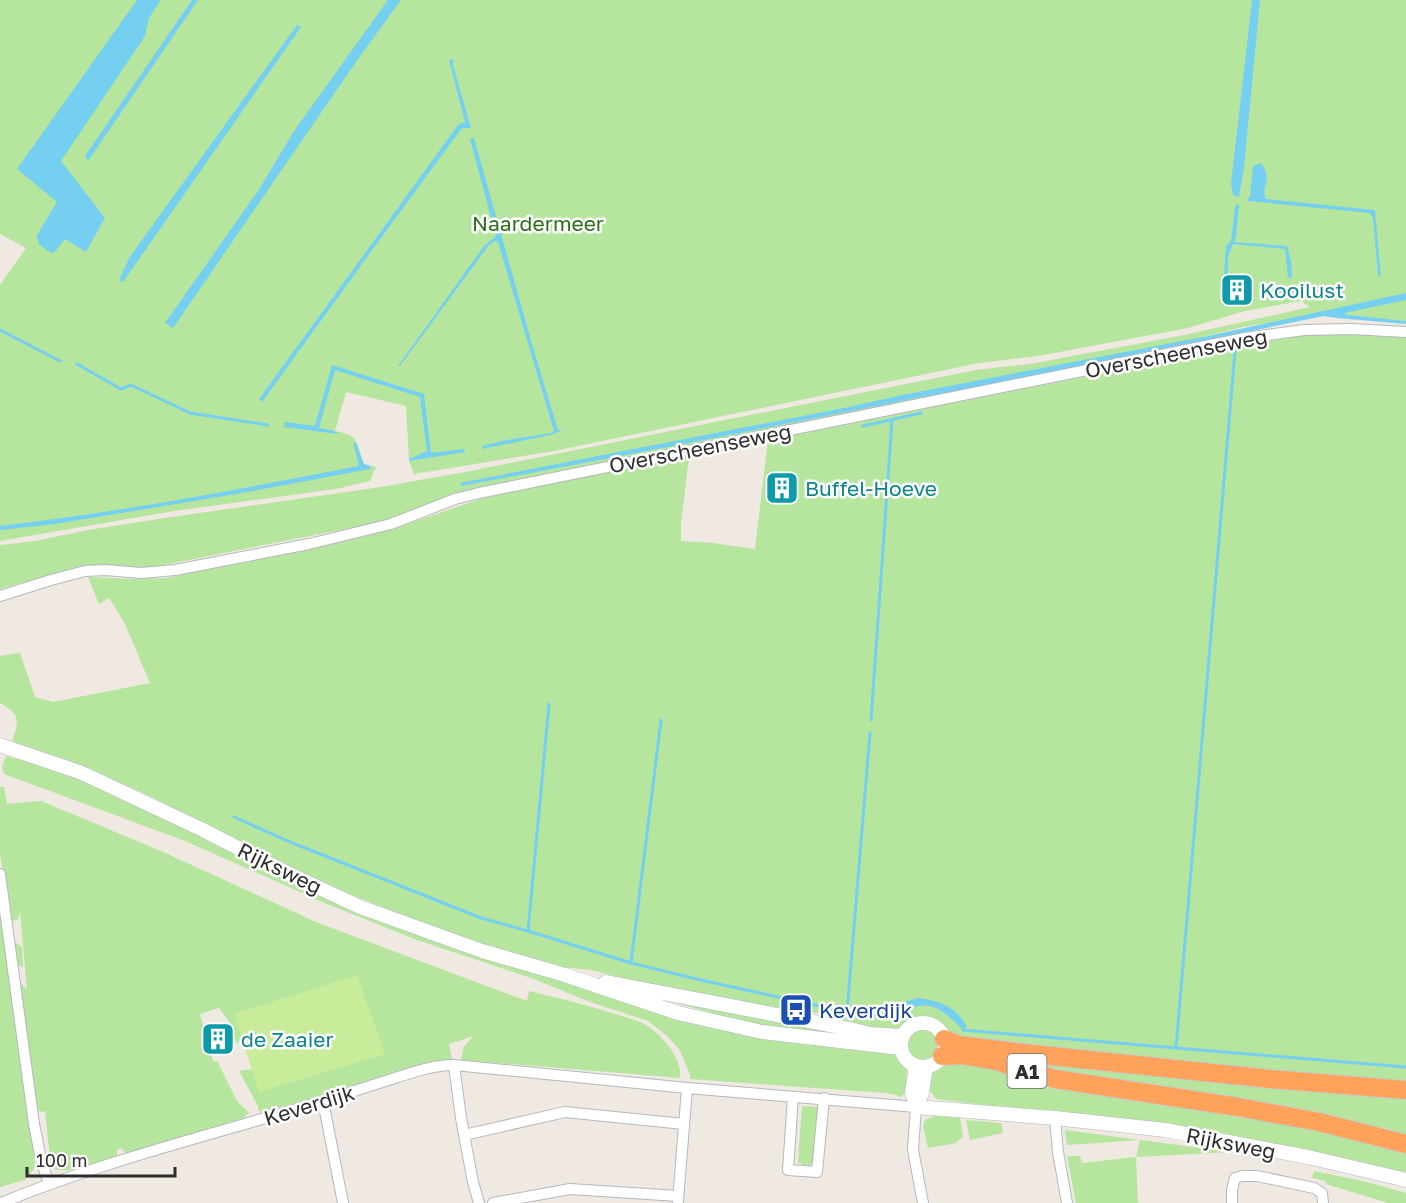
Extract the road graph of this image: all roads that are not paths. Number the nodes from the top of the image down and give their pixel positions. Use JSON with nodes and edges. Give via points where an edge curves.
{"nodes":[{"id":1,"x":1406,"y":332,"type":"edge"},
{"id":2,"x":0,"y":596,"type":"edge"},
{"id":3,"x":0,"y":745,"type":"edge"},
{"id":4,"x":0,"y":874,"type":"edge"},
{"id":5,"x":565,"y":975,"type":"junction"},
{"id":6,"x":901,"y":1042,"type":"junction"},
{"id":7,"x":943,"y":1048,"type":"junction"},
{"id":8,"x":454,"y":1065,"type":"junction"},
{"id":9,"x":920,"y":1066,"type":"junction"},
{"id":10,"x":687,"y":1088,"type":"junction"},
{"id":11,"x":1406,"y":1090,"type":"edge"},
{"id":12,"x":793,"y":1097,"type":"junction"},
{"id":13,"x":824,"y":1098,"type":"junction"},
{"id":14,"x":323,"y":1101,"type":"junction"},
{"id":15,"x":916,"y":1107,"type":"junction"},
{"id":16,"x":1055,"y":1118,"type":"junction"},
{"id":17,"x":684,"y":1124,"type":"junction"},
{"id":18,"x":464,"y":1135,"type":"junction"},
{"id":19,"x":1406,"y":1144,"type":"edge"},
{"id":20,"x":1406,"y":1180,"type":"edge"},
{"id":21,"x":49,"y":1184,"type":"junction"},
{"id":22,"x":678,"y":1200,"type":"edge"},
{"id":23,"x":1,"y":1203,"type":"edge"},
{"id":24,"x":343,"y":1203,"type":"edge"},
{"id":25,"x":479,"y":1203,"type":"edge"},
{"id":26,"x":493,"y":1203,"type":"edge"},
{"id":27,"x":923,"y":1203,"type":"edge"},
{"id":28,"x":1067,"y":1203,"type":"edge"},
{"id":29,"x":1232,"y":1203,"type":"edge"},
{"id":30,"x":1323,"y":1203,"type":"edge"}],
"edges":[{"from":1,"to":2,"type":"street","name":"Overscheenseweg","via":[[1304,330],[1245,338],[478,493],[391,524],[309,544],[175,570],[85,571]]},
{"from":3,"to":5,"type":"main road","name":"Rijksweg","via":[[82,773],[360,907],[483,951]]},
{"from":4,"to":21,"type":"street","via":[[34,1124]]},
{"from":5,"to":6,"type":"main road","name":"Rijksweg","via":[[842,1027]]},
{"from":5,"to":6,"type":"main road","name":"Rijksweg","via":[[678,1012],[762,1032]]},
{"from":6,"to":7,"type":"main road","via":[[906,1029],[913,1024],[929,1023],[942,1034]]},
{"from":6,"to":9,"type":"main road","via":[[907,1062]]},
{"from":7,"to":9,"type":"main road","via":[[936,1062]]},
{"from":7,"to":11,"type":"highway","number":"A1","via":[[959,1045]]},
{"from":7,"to":19,"type":"highway","number":"A1","via":[[1055,1079],[1307,1120]]},
{"from":8,"to":10,"type":"street","name":"Keverdijk"},
{"from":8,"to":14,"type":"street","name":"Keverdijk","via":[[439,1065]]},
{"from":8,"to":18,"type":"street"},
{"from":9,"to":15,"type":"main road","via":[[921,1093]]},
{"from":10,"to":12,"type":"street","name":"Keverdijk"},
{"from":10,"to":17,"type":"street"},
{"from":12,"to":13,"type":"street","name":"Keverdijk"},
{"from":12,"to":13,"type":"street","via":[[788,1170],[818,1172]]},
{"from":13,"to":15,"type":"street","name":"Keverdijk"},
{"from":14,"to":21,"type":"street","name":"Keverdijk"},
{"from":14,"to":24,"type":"street"},
{"from":15,"to":16,"type":"main road","name":"Keverdijk"},
{"from":15,"to":27,"type":"street","via":[[913,1150]]},
{"from":16,"to":20,"type":"main road","name":"Rijksweg","via":[[1165,1130]]},
{"from":16,"to":28,"type":"street"},
{"from":17,"to":18,"type":"street","via":[[565,1112]]},
{"from":17,"to":22,"type":"street"},
{"from":18,"to":25,"type":"street"},
{"from":21,"to":23,"type":"street","name":"Keverdijk"},
{"from":22,"to":26,"type":"street","via":[[570,1189]]},
{"from":29,"to":30,"type":"street","via":[[1234,1178],[1257,1176],[1314,1188],[1323,1193]]}]}
